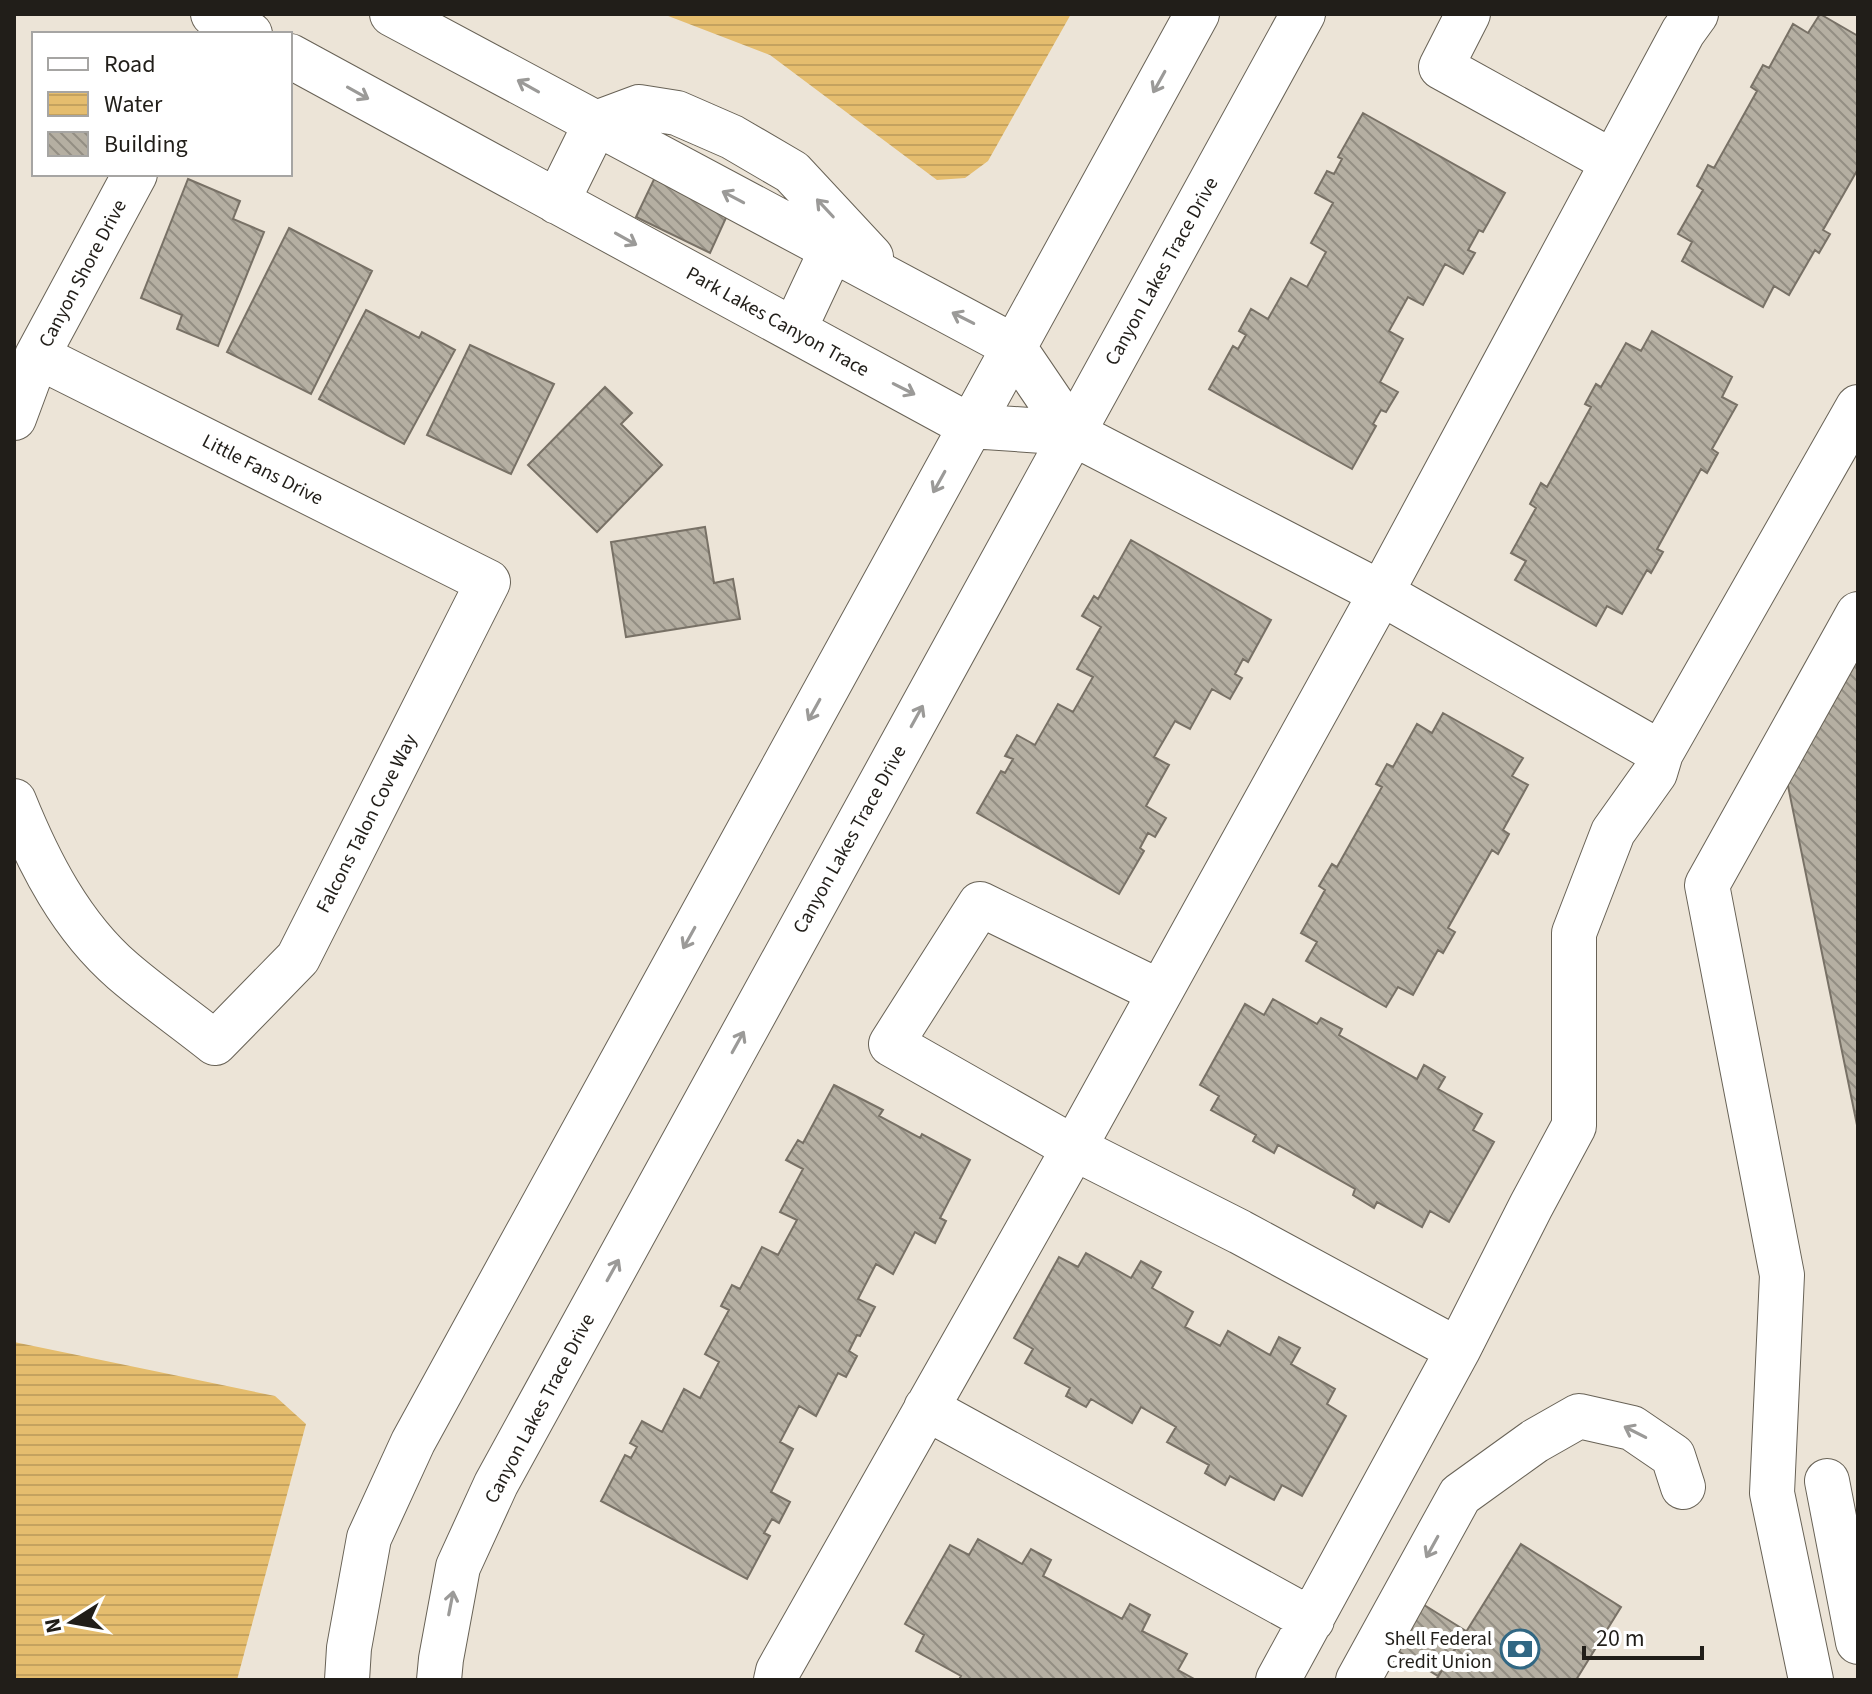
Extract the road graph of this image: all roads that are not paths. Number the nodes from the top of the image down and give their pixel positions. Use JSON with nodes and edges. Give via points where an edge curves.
{"nodes":[{"id":1,"x":392,"y":14,"type":"edge"},
{"id":2,"x":1197,"y":14,"type":"edge"},
{"id":3,"x":1303,"y":14,"type":"edge"},
{"id":4,"x":1468,"y":14,"type":"edge"},
{"id":5,"x":1690,"y":16,"type":"edge"},
{"id":6,"x":292,"y":57,"type":"edge"},
{"id":7,"x":596,"y":123,"type":"junction"},
{"id":8,"x":1613,"y":162,"type":"junction"},
{"id":9,"x":134,"y":176,"type":"edge"},
{"id":10,"x":557,"y":202,"type":"junction"},
{"id":11,"x":832,"y":249,"type":"junction"},
{"id":12,"x":898,"y":285,"type":"junction"},
{"id":13,"x":794,"y":330,"type":"junction"},
{"id":14,"x":1013,"y":346,"type":"junction"},
{"id":15,"x":37,"y":356,"type":"junction"},
{"id":16,"x":1858,"y":407,"type":"edge"},
{"id":17,"x":14,"y":418,"type":"edge"},
{"id":18,"x":970,"y":426,"type":"junction"},
{"id":19,"x":1072,"y":433,"type":"junction"},
{"id":20,"x":488,"y":582,"type":"joint"},
{"id":21,"x":1381,"y":593,"type":"junction"},
{"id":22,"x":1858,"y":614,"type":"edge"},
{"id":23,"x":1661,"y":753,"type":"junction"},
{"id":24,"x":14,"y":801,"type":"edge"},
{"id":25,"x":1160,"y":992,"type":"junction"},
{"id":26,"x":1074,"y":1148,"type":"junction"},
{"id":27,"x":1458,"y":1350,"type":"junction"},
{"id":28,"x":926,"y":1408,"type":"junction"},
{"id":29,"x":1842,"y":1477,"type":"edge"},
{"id":30,"x":1683,"y":1487,"type":"dead end"},
{"id":31,"x":1772,"y":1493,"type":"junction"},
{"id":32,"x":1312,"y":1620,"type":"junction"},
{"id":33,"x":1858,"y":1642,"type":"edge"},
{"id":34,"x":347,"y":1680,"type":"edge"},
{"id":35,"x":439,"y":1680,"type":"edge"},
{"id":36,"x":776,"y":1680,"type":"edge"},
{"id":37,"x":1278,"y":1680,"type":"edge"},
{"id":38,"x":1358,"y":1680,"type":"edge"},
{"id":39,"x":1811,"y":1680,"type":"edge"}],
"edges":[{"from":7,"to":1,"type":"street","one_way":true},
{"from":2,"to":14,"type":"street","one_way":true},
{"from":3,"to":19,"type":"street","name":"Canyon Lakes Trace Drive"},
{"from":4,"to":8,"type":"street","via":[[1441,67]]},
{"from":5,"to":8,"type":"street"},
{"from":6,"to":10,"type":"street","name":"Park Lakes Canyon Trace","one_way":true},
{"from":7,"to":10,"type":"street"},
{"from":11,"to":7,"type":"street","one_way":true},
{"from":12,"to":7,"type":"street","one_way":true,"via":[[792,172],[732,137],[677,113],[639,107]]},
{"from":8,"to":21,"type":"street"},
{"from":9,"to":15,"type":"street","name":"Canyon Shore Drive"},
{"from":10,"to":13,"type":"street","name":"Park Lakes Canyon Trace","one_way":true},
{"from":11,"to":12,"type":"street"},
{"from":11,"to":13,"type":"street"},
{"from":14,"to":12,"type":"street","one_way":true},
{"from":13,"to":18,"type":"street","name":"Park Lakes Canyon Trace","one_way":true},
{"from":14,"to":18,"type":"street"},
{"from":14,"to":19,"type":"street"},
{"from":15,"to":17,"type":"street","name":"Canyon Shore Drive"},
{"from":15,"to":20,"type":"street","name":"Little Fans Drive"},
{"from":16,"to":23,"type":"street"},
{"from":18,"to":19,"type":"street","name":"Park Lakes Canyon Trace"},
{"from":18,"to":34,"type":"street","one_way":true,"via":[[413,1442],[369,1538]]},
{"from":19,"to":21,"type":"street"},
{"from":35,"to":19,"type":"street","name":"Canyon Lakes Trace Drive","one_way":true,"via":[[458,1567],[496,1484]]},
{"from":20,"to":24,"type":"street","name":"Falcons Talon Cove Way","via":[[298,958],[215,1043],[121,969],[73,915],[35,852]]},
{"from":21,"to":23,"type":"street"},
{"from":21,"to":25,"type":"street"},
{"from":22,"to":31,"type":"street","via":[[1707,885],[1782,1275]]},
{"from":23,"to":27,"type":"street","via":[[1655,773],[1613,832],[1574,933],[1574,1126]]},
{"from":25,"to":26,"type":"street"},
{"from":25,"to":26,"type":"street","via":[[980,904],[891,1044]]},
{"from":26,"to":27,"type":"street"},
{"from":26,"to":28,"type":"street"},
{"from":27,"to":32,"type":"street"},
{"from":28,"to":32,"type":"street"},
{"from":28,"to":36,"type":"street"},
{"from":29,"to":31,"type":"street"},
{"from":29,"to":33,"type":"street"},
{"from":30,"to":38,"type":"street","one_way":true,"via":[[1673,1456],[1632,1428],[1579,1416],[1535,1441],[1460,1495]]},
{"from":31,"to":39,"type":"street"},
{"from":32,"to":37,"type":"street"}]}
